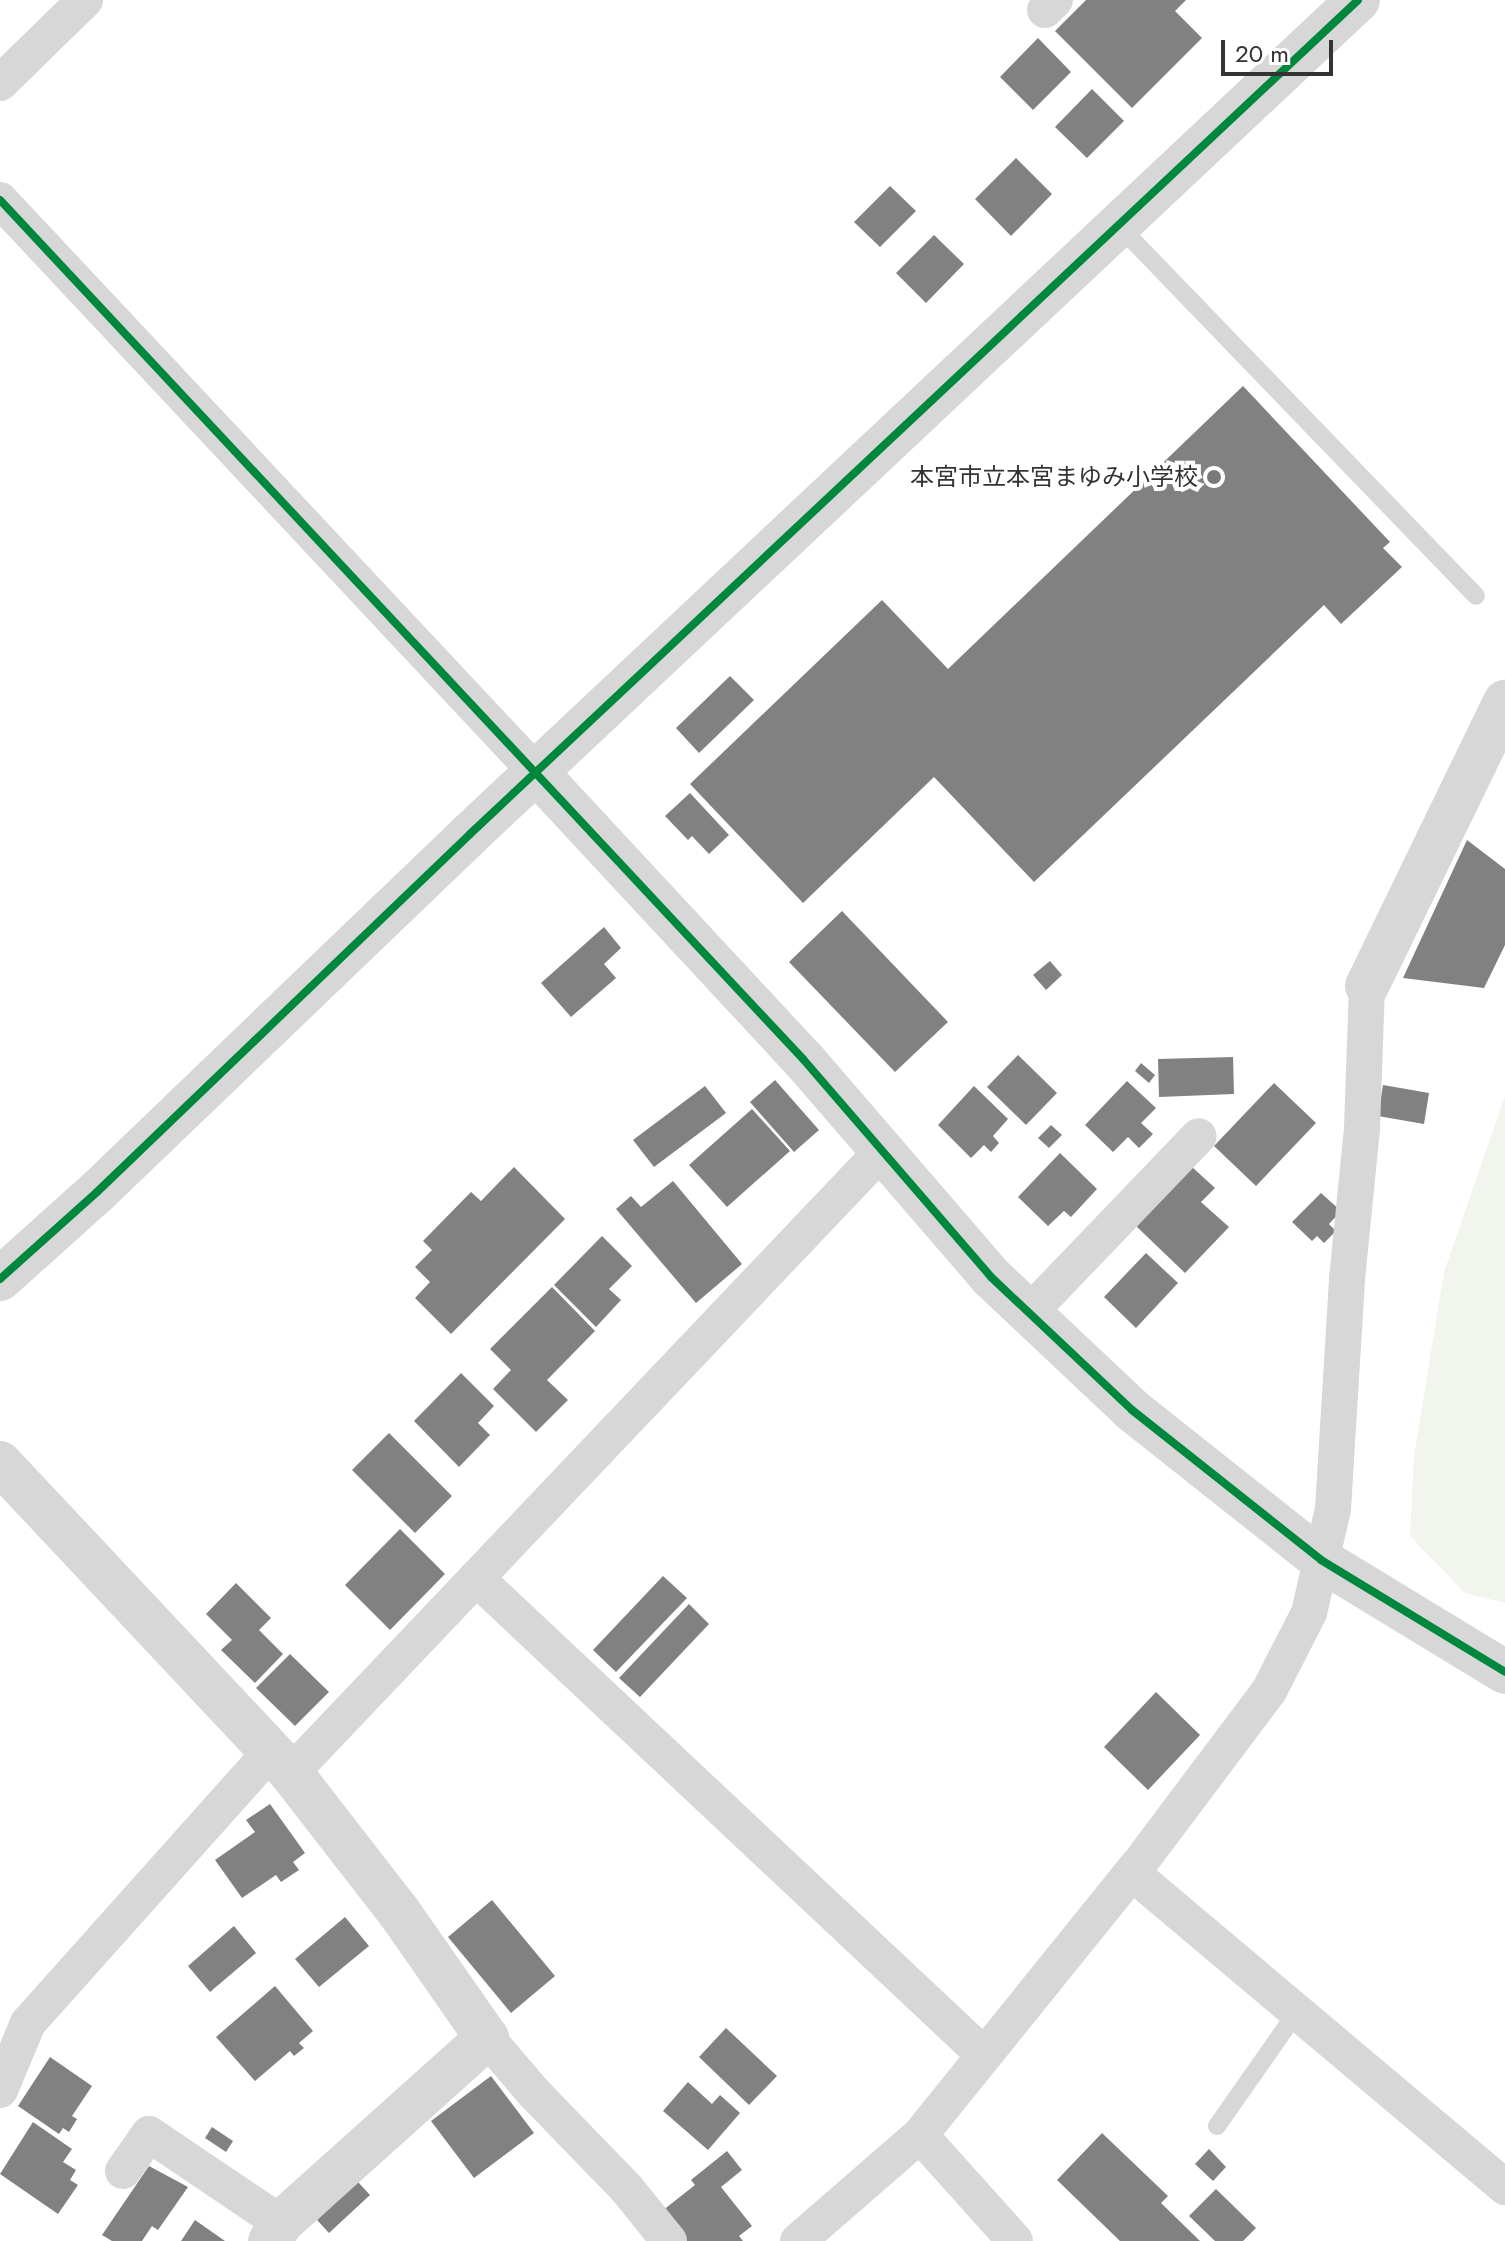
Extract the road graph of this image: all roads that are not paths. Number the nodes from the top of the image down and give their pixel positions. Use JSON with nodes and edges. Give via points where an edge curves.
{"nodes":[{"id":1,"x":85,"y":0,"type":"edge"},
{"id":2,"x":1358,"y":0,"type":"edge"},
{"id":3,"x":0,"y":83,"type":"edge"},
{"id":4,"x":0,"y":200,"type":"edge"},
{"id":5,"x":1119,"y":226,"type":"junction"},
{"id":6,"x":1476,"y":596,"type":"dead end"},
{"id":7,"x":1505,"y":702,"type":"edge"},
{"id":8,"x":537,"y":773,"type":"junction"},
{"id":9,"x":1367,"y":986,"type":"joint"},
{"id":10,"x":1199,"y":1136,"type":"dead end"},
{"id":11,"x":882,"y":1151,"type":"junction"},
{"id":12,"x":0,"y":1279,"type":"edge"},
{"id":13,"x":1029,"y":1313,"type":"junction"},
{"id":14,"x":0,"y":1463,"type":"edge"},
{"id":15,"x":1321,"y":1560,"type":"junction"},
{"id":16,"x":476,"y":1578,"type":"junction"},
{"id":17,"x":1505,"y":1672,"type":"edge"},
{"id":18,"x":281,"y":1762,"type":"junction"},
{"id":19,"x":1132,"y":1873,"type":"junction"},
{"id":20,"x":1296,"y":2013,"type":"junction"},
{"id":21,"x":487,"y":2038,"type":"junction"},
{"id":22,"x":984,"y":2055,"type":"junction"},
{"id":23,"x":0,"y":2090,"type":"edge"},
{"id":24,"x":1217,"y":2126,"type":"dead end"},
{"id":25,"x":920,"y":2135,"type":"junction"},
{"id":26,"x":123,"y":2171,"type":"dead end"},
{"id":27,"x":1505,"y":2187,"type":"edge"},
{"id":28,"x":276,"y":2232,"type":"edge"},
{"id":29,"x":669,"y":2241,"type":"edge"},
{"id":30,"x":798,"y":2241,"type":"edge"},
{"id":31,"x":1015,"y":2241,"type":"edge"}],
"edges":[{"from":1,"to":3,"type":"street"},
{"from":2,"to":5,"type":"street"},
{"from":4,"to":8,"type":"street"},
{"from":5,"to":6,"type":"lane"},
{"from":5,"to":8,"type":"street"},
{"from":7,"to":9,"type":"street"},
{"from":8,"to":11,"type":"street"},
{"from":8,"to":12,"type":"street"},
{"from":9,"to":15,"type":"street","via":[[1362,1129],[1333,1509]]},
{"from":10,"to":13,"type":"street"},
{"from":11,"to":13,"type":"street"},
{"from":11,"to":16,"type":"street"},
{"from":13,"to":15,"type":"street","via":[[1132,1410]]},
{"from":14,"to":18,"type":"street"},
{"from":15,"to":17,"type":"street"},
{"from":15,"to":19,"type":"street","via":[[1309,1613],[1269,1691]]},
{"from":16,"to":18,"type":"street"},
{"from":16,"to":22,"type":"street"},
{"from":18,"to":21,"type":"street","via":[[399,1912]]},
{"from":18,"to":23,"type":"street","via":[[28,2023]]},
{"from":19,"to":20,"type":"street"},
{"from":19,"to":22,"type":"street"},
{"from":20,"to":24,"type":"lane"},
{"from":20,"to":27,"type":"street"},
{"from":21,"to":28,"type":"street"},
{"from":21,"to":29,"type":"street"},
{"from":22,"to":25,"type":"street"},
{"from":25,"to":30,"type":"street"},
{"from":25,"to":31,"type":"street"},
{"from":26,"to":28,"type":"street","via":[[149,2134]]}]}
